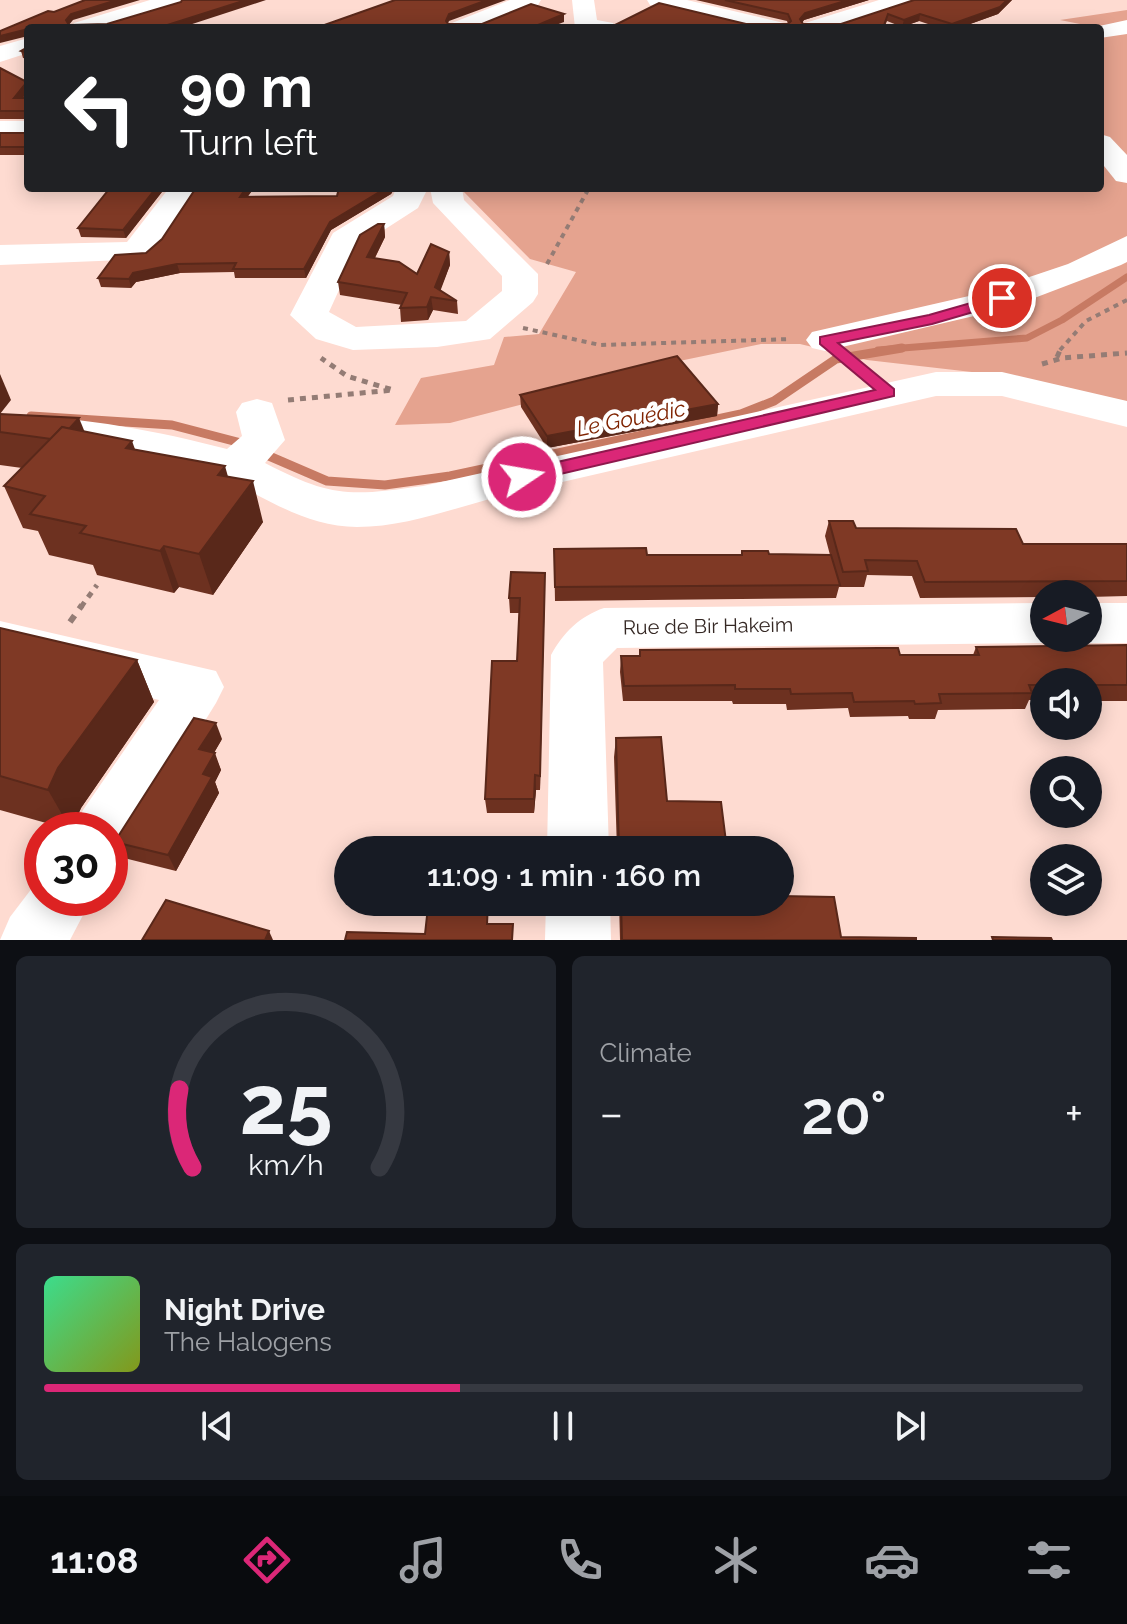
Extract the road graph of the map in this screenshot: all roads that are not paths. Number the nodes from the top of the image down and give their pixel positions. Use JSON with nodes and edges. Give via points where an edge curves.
{"nodes":[{"id":1,"x":174,"y":0,"type":"edge"},
{"id":2,"x":530,"y":0,"type":"edge"},
{"id":3,"x":583,"y":0,"type":"edge"},
{"id":4,"x":658,"y":0,"type":"edge"},
{"id":5,"x":903,"y":0,"type":"edge"},
{"id":6,"x":96,"y":24,"type":"edge"},
{"id":7,"x":471,"y":24,"type":"edge"},
{"id":8,"x":592,"y":24,"type":"edge"},
{"id":9,"x":758,"y":24,"type":"edge"},
{"id":10,"x":827,"y":24,"type":"edge"},
{"id":11,"x":1127,"y":27,"type":"edge"},
{"id":12,"x":1104,"y":30,"type":"edge"},
{"id":13,"x":24,"y":46,"type":"edge"},
{"id":14,"x":0,"y":54,"type":"edge"},
{"id":15,"x":0,"y":130,"type":"edge"},
{"id":16,"x":24,"y":130,"type":"edge"},
{"id":17,"x":1104,"y":148,"type":"edge"},
{"id":18,"x":1127,"y":174,"type":"edge"},
{"id":19,"x":182,"y":192,"type":"edge"},
{"id":20,"x":410,"y":192,"type":"edge"},
{"id":21,"x":447,"y":192,"type":"edge"},
{"id":22,"x":1127,"y":246,"type":"edge"},
{"id":23,"x":0,"y":255,"type":"edge"},
{"id":24,"x":852,"y":362,"type":"junction"},
{"id":25,"x":1127,"y":414,"type":"edge"},
{"id":26,"x":0,"y":431,"type":"edge"},
{"id":27,"x":1030,"y":623,"type":"edge"},
{"id":28,"x":1102,"y":623,"type":"edge"},
{"id":29,"x":1127,"y":623,"type":"edge"},
{"id":30,"x":0,"y":641,"type":"edge"},
{"id":31,"x":116,"y":812,"type":"edge"},
{"id":32,"x":578,"y":836,"type":"edge"},
{"id":33,"x":48,"y":916,"type":"edge"},
{"id":34,"x":578,"y":916,"type":"edge"},
{"id":35,"x":33,"y":940,"type":"edge"},
{"id":36,"x":578,"y":940,"type":"edge"}],
"edges":[{"from":1,"to":6,"type":"street"},
{"from":2,"to":7,"type":"street"},
{"from":3,"to":8,"type":"street"},
{"from":4,"to":9,"type":"street"},
{"from":5,"to":10,"type":"street"},
{"from":11,"to":12,"type":"street"},
{"from":13,"to":14,"type":"street"},
{"from":15,"to":16,"type":"street"},
{"from":17,"to":18,"type":"street"},
{"from":19,"to":23,"type":"street","via":[[136,252]]},
{"from":20,"to":21,"type":"street","via":[[407,201],[345,240],[309,315],[329,331],[353,339],[477,331],[520,294],[520,274],[449,203]]},
{"from":22,"to":24,"type":"street","via":[[1108,261],[932,320]]},
{"from":24,"to":25,"type":"street","via":[[936,384],[1002,384]]},
{"from":24,"to":26,"type":"street","via":[[388,508],[355,511],[295,498],[249,444]]},
{"from":27,"to":32,"type":"street","name":"Rue de Bir Hakeim","via":[[604,628],[577,655]]},
{"from":28,"to":29,"type":"street"},
{"from":30,"to":31,"type":"street","via":[[197,687]]},
{"from":33,"to":35,"type":"street"},
{"from":34,"to":36,"type":"street"}]}
